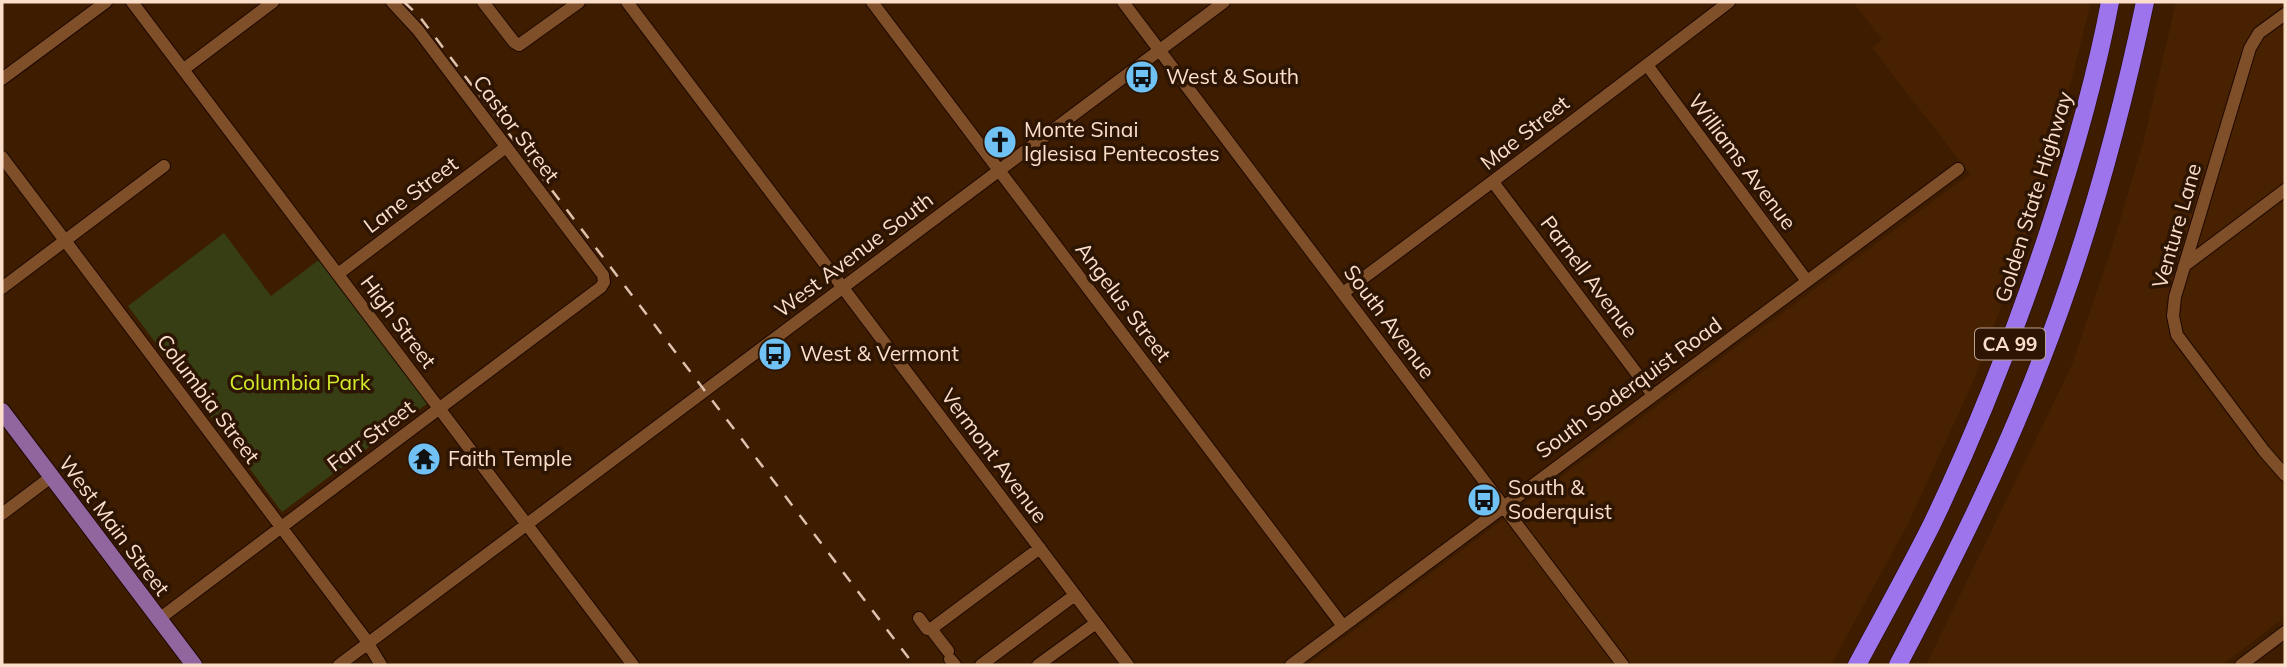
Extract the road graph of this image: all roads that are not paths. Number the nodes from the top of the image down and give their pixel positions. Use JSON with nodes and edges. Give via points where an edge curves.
{"nodes":[{"id":1,"x":106,"y":2,"type":"edge"},
{"id":2,"x":132,"y":2,"type":"edge"},
{"id":3,"x":273,"y":2,"type":"edge"},
{"id":4,"x":392,"y":2,"type":"edge"},
{"id":5,"x":483,"y":2,"type":"edge"},
{"id":6,"x":579,"y":2,"type":"edge"},
{"id":7,"x":627,"y":2,"type":"edge"},
{"id":8,"x":872,"y":2,"type":"edge"},
{"id":9,"x":1123,"y":2,"type":"edge"},
{"id":10,"x":1224,"y":2,"type":"edge"},
{"id":11,"x":1729,"y":2,"type":"edge"},
{"id":12,"x":2110,"y":2,"type":"edge"},
{"id":13,"x":2146,"y":2,"type":"edge"},
{"id":14,"x":2285,"y":13,"type":"edge"},
{"id":15,"x":1159,"y":50,"type":"junction"},
{"id":16,"x":1647,"y":65,"type":"junction"},
{"id":17,"x":184,"y":69,"type":"junction"},
{"id":18,"x":2,"y":79,"type":"edge"},
{"id":19,"x":506,"y":148,"type":"junction"},
{"id":20,"x":2,"y":157,"type":"edge"},
{"id":21,"x":164,"y":166,"type":"dead end"},
{"id":22,"x":1958,"y":169,"type":"dead end"},
{"id":23,"x":999,"y":170,"type":"junction"},
{"id":24,"x":1493,"y":182,"type":"junction"},
{"id":25,"x":2285,"y":190,"type":"edge"},
{"id":26,"x":65,"y":240,"type":"junction"},
{"id":27,"x":2184,"y":266,"type":"junction"},
{"id":28,"x":338,"y":274,"type":"junction"},
{"id":29,"x":1807,"y":281,"type":"junction"},
{"id":30,"x":604,"y":282,"type":"joint"},
{"id":31,"x":843,"y":287,"type":"junction"},
{"id":32,"x":2,"y":288,"type":"edge"},
{"id":33,"x":1343,"y":293,"type":"junction"},
{"id":34,"x":1653,"y":394,"type":"junction"},
{"id":35,"x":439,"y":408,"type":"junction"},
{"id":36,"x":2,"y":411,"type":"edge"},
{"id":37,"x":2285,"y":475,"type":"edge"},
{"id":38,"x":51,"y":477,"type":"junction"},
{"id":39,"x":1503,"y":505,"type":"junction"},
{"id":40,"x":2,"y":514,"type":"edge"},
{"id":41,"x":527,"y":524,"type":"junction"},
{"id":42,"x":281,"y":527,"type":"junction"},
{"id":43,"x":1040,"y":548,"type":"junction"},
{"id":44,"x":1075,"y":595,"type":"junction"},
{"id":45,"x":919,"y":618,"type":"dead end"},
{"id":46,"x":159,"y":619,"type":"junction"},
{"id":47,"x":1096,"y":623,"type":"junction"},
{"id":48,"x":1343,"y":626,"type":"junction"},
{"id":49,"x":931,"y":629,"type":"junction"},
{"id":50,"x":2285,"y":632,"type":"edge"},
{"id":51,"x":367,"y":644,"type":"junction"},
{"id":52,"x":951,"y":658,"type":"edge"},
{"id":53,"x":194,"y":665,"type":"edge"},
{"id":54,"x":339,"y":665,"type":"edge"},
{"id":55,"x":381,"y":665,"type":"edge"},
{"id":56,"x":633,"y":665,"type":"edge"},
{"id":57,"x":981,"y":665,"type":"edge"},
{"id":58,"x":1038,"y":665,"type":"edge"},
{"id":59,"x":1128,"y":665,"type":"edge"},
{"id":60,"x":1291,"y":665,"type":"edge"},
{"id":61,"x":1623,"y":665,"type":"edge"},
{"id":62,"x":1857,"y":665,"type":"edge"},
{"id":63,"x":1898,"y":665,"type":"edge"},
{"id":64,"x":2241,"y":665,"type":"edge"}],
"edges":[{"from":1,"to":18,"type":"street"},
{"from":2,"to":17,"type":"street","name":"High Street"},
{"from":3,"to":17,"type":"street"},
{"from":4,"to":19,"type":"street","name":"Castor Street"},
{"from":5,"to":6,"type":"street","via":[[519,45]]},
{"from":7,"to":31,"type":"street","name":"Vermont Avenue"},
{"from":8,"to":23,"type":"street","name":"Angelus Street"},
{"from":9,"to":15,"type":"street","name":"South Avenue"},
{"from":10,"to":15,"type":"street","name":"West Avenue South"},
{"from":11,"to":16,"type":"street","name":"Mae Street"},
{"from":12,"to":62,"type":"highway","name":"Golden State Highway","number":"CA 99","via":[[2068,172],[2021,316],[1942,502]]},
{"from":13,"to":63,"type":"highway","number":"CA 99","via":[[2103,177],[2041,361],[1980,504]]},
{"from":14,"to":27,"type":"street","name":"Venture Lane","via":[[2259,33],[2250,48]]},
{"from":15,"to":23,"type":"street","name":"West Avenue South"},
{"from":15,"to":33,"type":"street","name":"South Avenue"},
{"from":16,"to":24,"type":"street","name":"Mae Street"},
{"from":16,"to":29,"type":"street","name":"Williams Avenue"},
{"from":17,"to":28,"type":"street","name":"High Street"},
{"from":19,"to":28,"type":"street","name":"Lane Street"},
{"from":19,"to":30,"type":"street","name":"Castor Street"},
{"from":20,"to":26,"type":"street","name":"Columbia Street"},
{"from":21,"to":26,"type":"street"},
{"from":22,"to":29,"type":"street","name":"South Soderquist Road"},
{"from":23,"to":31,"type":"street","name":"West Avenue South"},
{"from":23,"to":48,"type":"street","name":"Angelus Street"},
{"from":24,"to":33,"type":"street","name":"Mae Street"},
{"from":24,"to":34,"type":"street","name":"Parnell Avenue"},
{"from":25,"to":27,"type":"street"},
{"from":26,"to":32,"type":"street"},
{"from":26,"to":42,"type":"street","name":"Columbia Street"},
{"from":27,"to":37,"type":"street","name":"Venture Lane","via":[[2173,316],[2177,335]]},
{"from":28,"to":35,"type":"street","name":"High Street"},
{"from":29,"to":34,"type":"street","name":"South Soderquist Road"},
{"from":30,"to":35,"type":"street","name":"Farr Street"},
{"from":31,"to":41,"type":"street","name":"West Avenue South"},
{"from":31,"to":43,"type":"street","name":"Vermont Avenue"},
{"from":33,"to":39,"type":"street","name":"South Avenue"},
{"from":34,"to":39,"type":"street","name":"South Soderquist Road"},
{"from":35,"to":41,"type":"street","name":"High Street"},
{"from":35,"to":42,"type":"street","name":"Farr Street"},
{"from":36,"to":38,"type":"main road","name":"West Main Street"},
{"from":38,"to":40,"type":"street"},
{"from":38,"to":46,"type":"main road","name":"West Main Street"},
{"from":39,"to":48,"type":"street","name":"South Soderquist Road"},
{"from":39,"to":61,"type":"street","name":"South Avenue"},
{"from":41,"to":51,"type":"street","name":"West Avenue South"},
{"from":41,"to":56,"type":"street","name":"High Street"},
{"from":42,"to":46,"type":"street","name":"Farr Street"},
{"from":42,"to":51,"type":"street","name":"Columbia Street"},
{"from":43,"to":44,"type":"street","name":"Vermont Avenue"},
{"from":43,"to":49,"type":"street"},
{"from":44,"to":47,"type":"street","name":"Vermont Avenue"},
{"from":44,"to":57,"type":"street"},
{"from":45,"to":49,"type":"street"},
{"from":46,"to":53,"type":"main road","name":"West Main Street"},
{"from":47,"to":58,"type":"street"},
{"from":47,"to":59,"type":"street","name":"Vermont Avenue"},
{"from":48,"to":60,"type":"street","name":"South Soderquist Road"},
{"from":49,"to":52,"type":"street"},
{"from":50,"to":64,"type":"street"},
{"from":51,"to":54,"type":"street","name":"West Avenue South"},
{"from":51,"to":55,"type":"street","name":"Columbia Street"}]}
